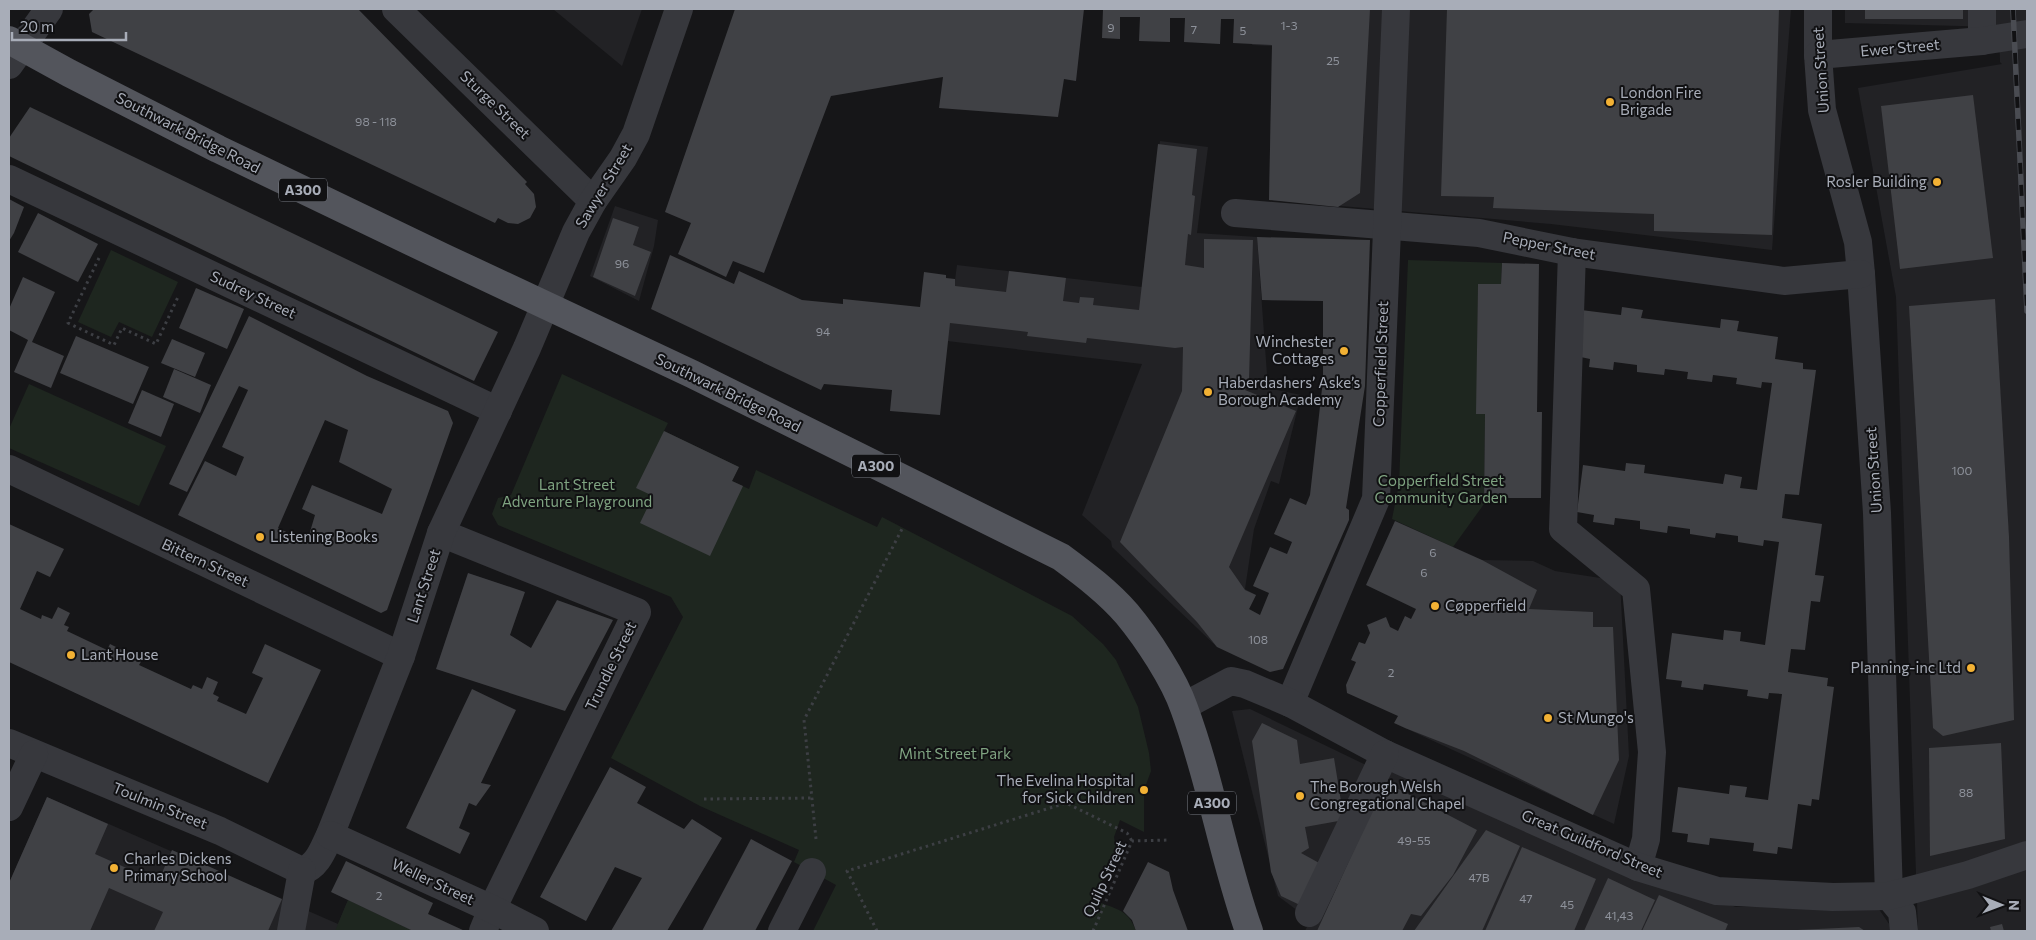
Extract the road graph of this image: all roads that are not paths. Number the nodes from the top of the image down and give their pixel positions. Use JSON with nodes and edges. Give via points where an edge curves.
{"nodes":[{"id":1,"x":49,"y":9,"type":"edge"},
{"id":2,"x":396,"y":9,"type":"edge"},
{"id":3,"x":679,"y":9,"type":"edge"},
{"id":4,"x":1396,"y":9,"type":"edge"},
{"id":5,"x":1818,"y":9,"type":"edge"},
{"id":6,"x":1982,"y":9,"type":"edge"},
{"id":7,"x":2027,"y":34,"type":"edge"},
{"id":8,"x":1982,"y":42,"type":"junction"},
{"id":9,"x":13,"y":50,"type":"edge"},
{"id":10,"x":1818,"y":55,"type":"junction"},
{"id":11,"x":9,"y":179,"type":"edge"},
{"id":12,"x":593,"y":201,"type":"junction"},
{"id":13,"x":1235,"y":212,"type":"dead end"},
{"id":14,"x":1386,"y":226,"type":"junction"},
{"id":15,"x":1572,"y":252,"type":"junction"},
{"id":16,"x":1861,"y":274,"type":"junction"},
{"id":17,"x":545,"y":306,"type":"junction"},
{"id":18,"x":498,"y":411,"type":"junction"},
{"id":19,"x":9,"y":469,"type":"edge"},
{"id":20,"x":441,"y":532,"type":"junction"},
{"id":21,"x":401,"y":656,"type":"junction"},
{"id":22,"x":1290,"y":703,"type":"junction"},
{"id":23,"x":1184,"y":706,"type":"junction"},
{"id":24,"x":9,"y":743,"type":"edge"},
{"id":25,"x":34,"y":754,"type":"junction"},
{"id":26,"x":1385,"y":754,"type":"junction"},
{"id":27,"x":9,"y":807,"type":"edge"},
{"id":28,"x":330,"y":835,"type":"junction"},
{"id":29,"x":2027,"y":855,"type":"edge"},
{"id":30,"x":1638,"y":867,"type":"junction"},
{"id":31,"x":306,"y":870,"type":"junction"},
{"id":32,"x":812,"y":872,"type":"dead end"},
{"id":33,"x":1889,"y":896,"type":"junction"},
{"id":34,"x":1309,"y":913,"type":"dead end"},
{"id":35,"x":487,"y":920,"type":"edge"},
{"id":36,"x":291,"y":931,"type":"edge"},
{"id":37,"x":535,"y":931,"type":"edge"},
{"id":38,"x":782,"y":931,"type":"edge"},
{"id":39,"x":1249,"y":931,"type":"edge"},
{"id":40,"x":1904,"y":931,"type":"edge"}],
"edges":[{"from":1,"to":9,"type":"street"},
{"from":2,"to":12,"type":"street","name":"Sturge Street"},
{"from":3,"to":12,"type":"street","name":"Sawyer Street","via":[[636,134]]},
{"from":4,"to":14,"type":"street","name":"Copperfield Street"},
{"from":5,"to":10,"type":"street","name":"Union Street"},
{"from":6,"to":8,"type":"street"},
{"from":7,"to":8,"type":"street","name":"Ewer Street"},
{"from":8,"to":10,"type":"street","name":"Ewer Street"},
{"from":9,"to":17,"type":"main road","name":"Southwark Bridge Road","number":"A300","via":[[69,73]]},
{"from":10,"to":16,"type":"street","name":"Union Street","via":[[1822,110],[1858,242]]},
{"from":11,"to":18,"type":"street","name":"Sudrey Street"},
{"from":12,"to":17,"type":"street","name":"Sawyer Street","via":[[576,232]]},
{"from":13,"to":14,"type":"street","name":"Pepper Street"},
{"from":14,"to":15,"type":"street","name":"Pepper Street","via":[[1479,233]]},
{"from":14,"to":22,"type":"street","name":"Copperfield Street","via":[[1376,500]]},
{"from":15,"to":16,"type":"street","name":"Pepper Street","via":[[1784,281]]},
{"from":15,"to":30,"type":"street","via":[[1563,529],[1636,588],[1652,752],[1646,839]]},
{"from":16,"to":33,"type":"street","name":"Union Street","via":[[1877,513]]},
{"from":17,"to":18,"type":"street","name":"Lant Street"},
{"from":17,"to":23,"type":"main road","name":"Southwark Bridge Road","number":"A300","via":[[692,374],[1061,557],[1127,614],[1164,667]]},
{"from":18,"to":20,"type":"street","name":"Lant Street"},
{"from":19,"to":21,"type":"street","name":"Bittern Street"},
{"from":20,"to":21,"type":"street","name":"Lant Street"},
{"from":20,"to":35,"type":"street","name":"Trundle Street","via":[[637,612]]},
{"from":21,"to":28,"type":"street","name":"Lant Street"},
{"from":22,"to":23,"type":"street","name":"Great Guildford Street","via":[[1231,681]]},
{"from":22,"to":26,"type":"street","name":"Great Guildford Street"},
{"from":23,"to":39,"type":"main road","name":"Southwark Bridge Road","number":"A300"},
{"from":24,"to":25,"type":"street","name":"Toulmin Street"},
{"from":25,"to":27,"type":"street"},
{"from":25,"to":31,"type":"street","name":"Toulmin Street"},
{"from":26,"to":30,"type":"street","name":"Great Guildford Street"},
{"from":26,"to":34,"type":"street"},
{"from":28,"to":31,"type":"street","name":"Lant Street","via":[[320,856]]},
{"from":28,"to":35,"type":"street","name":"Weller Street"},
{"from":29,"to":33,"type":"street","name":"Great Guildford Street"},
{"from":30,"to":33,"type":"street","name":"Great Guildford Street","via":[[1717,891],[1833,897]]},
{"from":31,"to":36,"type":"street"},
{"from":32,"to":38,"type":"street"},
{"from":33,"to":40,"type":"street","via":[[1902,912]]},
{"from":35,"to":37,"type":"street","name":"Weller Street"}]}
